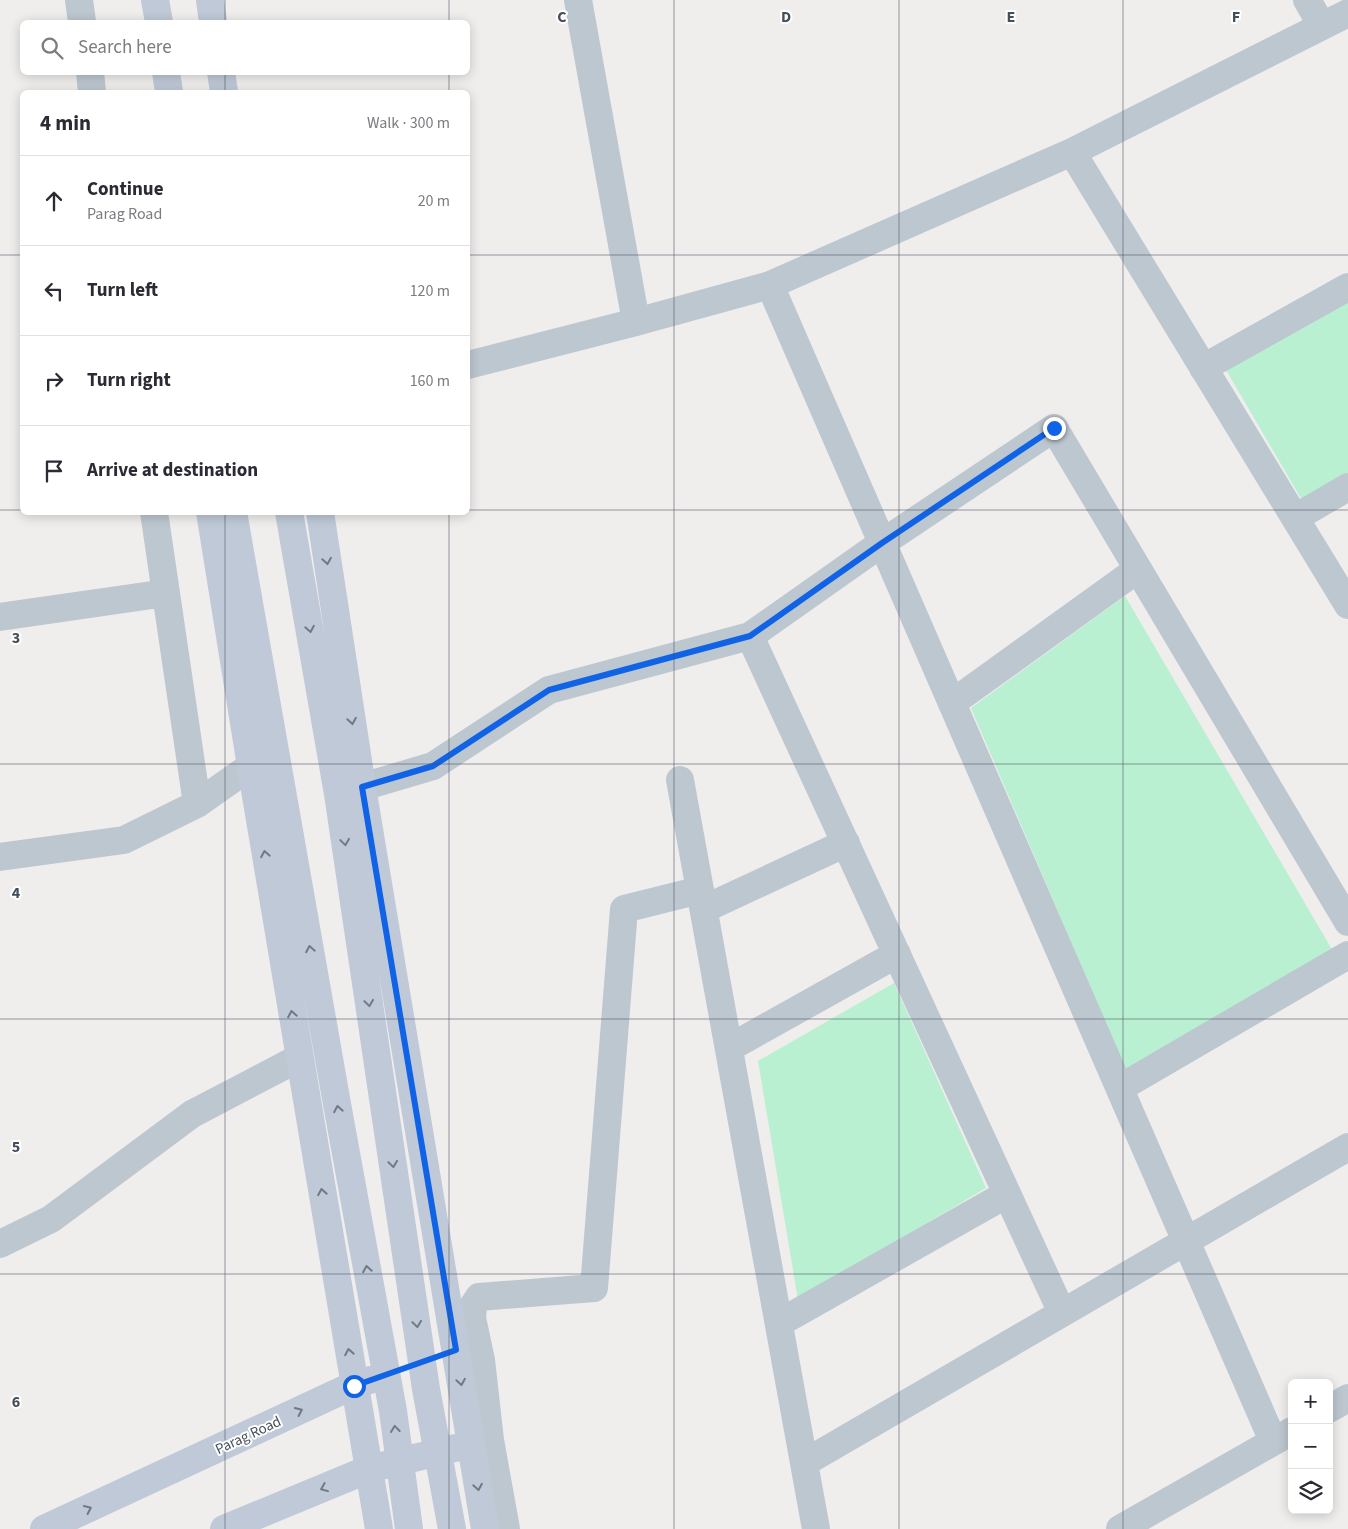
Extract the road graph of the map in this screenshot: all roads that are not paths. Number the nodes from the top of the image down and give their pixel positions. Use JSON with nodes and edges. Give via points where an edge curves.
{"nodes":[{"id":1,"x":79,"y":0,"type":"edge"},
{"id":2,"x":155,"y":0,"type":"edge"},
{"id":3,"x":210,"y":0,"type":"edge"},
{"id":4,"x":1308,"y":0,"type":"edge"},
{"id":5,"x":586,"y":5,"type":"edge"},
{"id":6,"x":1348,"y":13,"type":"edge"},
{"id":7,"x":82,"y":20,"type":"edge"},
{"id":8,"x":158,"y":20,"type":"edge"},
{"id":9,"x":213,"y":20,"type":"edge"},
{"id":10,"x":1322,"y":26,"type":"junction"},
{"id":11,"x":90,"y":75,"type":"edge"},
{"id":12,"x":166,"y":75,"type":"edge"},
{"id":13,"x":221,"y":75,"type":"edge"},
{"id":14,"x":92,"y":90,"type":"edge"},
{"id":15,"x":169,"y":90,"type":"edge"},
{"id":16,"x":224,"y":90,"type":"edge"},
{"id":17,"x":1072,"y":152,"type":"junction"},
{"id":18,"x":770,"y":285,"type":"junction"},
{"id":19,"x":1348,"y":287,"type":"edge"},
{"id":20,"x":636,"y":322,"type":"junction"},
{"id":21,"x":470,"y":364,"type":"edge"},
{"id":22,"x":1203,"y":368,"type":"junction"},
{"id":23,"x":1348,"y":487,"type":"edge"},
{"id":24,"x":154,"y":515,"type":"edge"},
{"id":25,"x":210,"y":515,"type":"edge"},
{"id":26,"x":234,"y":515,"type":"edge"},
{"id":27,"x":290,"y":515,"type":"edge"},
{"id":28,"x":320,"y":515,"type":"edge"},
{"id":29,"x":1295,"y":518,"type":"junction"},
{"id":30,"x":882,"y":543,"type":"junction"},
{"id":31,"x":1138,"y":569,"type":"junction"},
{"id":32,"x":166,"y":593,"type":"junction"},
{"id":33,"x":1348,"y":605,"type":"edge"},
{"id":34,"x":0,"y":617,"type":"edge"},
{"id":35,"x":750,"y":636,"type":"junction"},
{"id":36,"x":952,"y":704,"type":"junction"},
{"id":37,"x":251,"y":766,"type":"junction"},
{"id":38,"x":680,"y":780,"type":"dead end"},
{"id":39,"x":362,"y":787,"type":"junction"},
{"id":40,"x":197,"y":804,"type":"junction"},
{"id":41,"x":846,"y":842,"type":"junction"},
{"id":42,"x":0,"y":857,"type":"edge"},
{"id":43,"x":702,"y":900,"type":"junction"},
{"id":44,"x":1348,"y":922,"type":"edge"},
{"id":45,"x":897,"y":954,"type":"junction"},
{"id":46,"x":1348,"y":955,"type":"edge"},
{"id":47,"x":729,"y":1048,"type":"junction"},
{"id":48,"x":300,"y":1058,"type":"junction"},
{"id":49,"x":1120,"y":1088,"type":"junction"},
{"id":50,"x":1348,"y":1147,"type":"edge"},
{"id":51,"x":1007,"y":1194,"type":"junction"},
{"id":52,"x":1186,"y":1241,"type":"junction"},
{"id":53,"x":0,"y":1244,"type":"edge"},
{"id":54,"x":1062,"y":1313,"type":"junction"},
{"id":55,"x":779,"y":1323,"type":"junction"},
{"id":56,"x":456,"y":1350,"type":"junction"},
{"id":57,"x":354,"y":1386,"type":"junction"},
{"id":58,"x":1348,"y":1398,"type":"edge"},
{"id":59,"x":1333,"y":1407,"type":"edge"},
{"id":60,"x":1283,"y":1436,"type":"edge"},
{"id":61,"x":470,"y":1445,"type":"junction"},
{"id":62,"x":804,"y":1463,"type":"junction"},
{"id":63,"x":369,"y":1469,"type":"junction"},
{"id":64,"x":44,"y":1529,"type":"edge"},
{"id":65,"x":224,"y":1529,"type":"edge"},
{"id":66,"x":379,"y":1529,"type":"edge"},
{"id":67,"x":409,"y":1529,"type":"edge"},
{"id":68,"x":452,"y":1529,"type":"edge"},
{"id":69,"x":485,"y":1529,"type":"edge"},
{"id":70,"x":506,"y":1529,"type":"edge"},
{"id":71,"x":816,"y":1529,"type":"edge"},
{"id":72,"x":1120,"y":1529,"type":"edge"}],
"edges":[{"from":1,"to":7,"type":"street"},
{"from":2,"to":8,"type":"street"},
{"from":3,"to":9,"type":"street"},
{"from":4,"to":10,"type":"street"},
{"from":5,"to":20,"type":"street"},
{"from":6,"to":10,"type":"street"},
{"from":10,"to":17,"type":"street"},
{"from":11,"to":14,"type":"street"},
{"from":12,"to":15,"type":"street"},
{"from":13,"to":16,"type":"street"},
{"from":17,"to":18,"type":"street"},
{"from":17,"to":22,"type":"street"},
{"from":18,"to":20,"type":"street"},
{"from":18,"to":30,"type":"street"},
{"from":19,"to":22,"type":"street"},
{"from":20,"to":21,"type":"street"},
{"from":22,"to":29,"type":"street"},
{"from":23,"to":29,"type":"street"},
{"from":24,"to":32,"type":"street"},
{"from":25,"to":37,"type":"street"},
{"from":67,"to":26,"type":"street","one_way":true,"via":[[393,1411]]},
{"from":27,"to":68,"type":"street","one_way":true,"via":[[338,794],[426,1389]]},
{"from":28,"to":39,"type":"street","one_way":true},
{"from":29,"to":33,"type":"street"},
{"from":30,"to":31,"type":"street","via":[[1054,428]]},
{"from":30,"to":35,"type":"street"},
{"from":30,"to":36,"type":"street"},
{"from":31,"to":36,"type":"street"},
{"from":31,"to":44,"type":"street"},
{"from":32,"to":34,"type":"street"},
{"from":32,"to":40,"type":"street"},
{"from":35,"to":39,"type":"street","via":[[549,690],[433,766]]},
{"from":35,"to":41,"type":"street"},
{"from":36,"to":49,"type":"street"},
{"from":37,"to":40,"type":"street"},
{"from":48,"to":37,"type":"street","one_way":true},
{"from":38,"to":43,"type":"street"},
{"from":39,"to":56,"type":"street"},
{"from":40,"to":42,"type":"street","via":[[124,840]]},
{"from":41,"to":43,"type":"street"},
{"from":41,"to":45,"type":"street"},
{"from":43,"to":47,"type":"street"},
{"from":43,"to":70,"type":"street","via":[[624,909],[594,1288],[479,1297],[472,1306]]},
{"from":45,"to":47,"type":"street"},
{"from":45,"to":51,"type":"street"},
{"from":46,"to":49,"type":"street"},
{"from":47,"to":55,"type":"street"},
{"from":48,"to":53,"type":"street","via":[[192,1114],[51,1219]]},
{"from":57,"to":48,"type":"street","one_way":true},
{"from":49,"to":52,"type":"street"},
{"from":50,"to":52,"type":"street"},
{"from":51,"to":54,"type":"street"},
{"from":51,"to":55,"type":"street"},
{"from":52,"to":54,"type":"street"},
{"from":52,"to":60,"type":"street"},
{"from":54,"to":62,"type":"street"},
{"from":55,"to":62,"type":"street"},
{"from":56,"to":57,"type":"street","name":"Parag Road"},
{"from":56,"to":61,"type":"street","one_way":true},
{"from":57,"to":63,"type":"street"},
{"from":64,"to":57,"type":"street","name":"Parag Road","one_way":true},
{"from":58,"to":59,"type":"street"},
{"from":60,"to":72,"type":"street"},
{"from":61,"to":63,"type":"street"},
{"from":61,"to":69,"type":"street","one_way":true},
{"from":62,"to":71,"type":"street"},
{"from":63,"to":65,"type":"street","one_way":true},
{"from":63,"to":66,"type":"street"}]}
